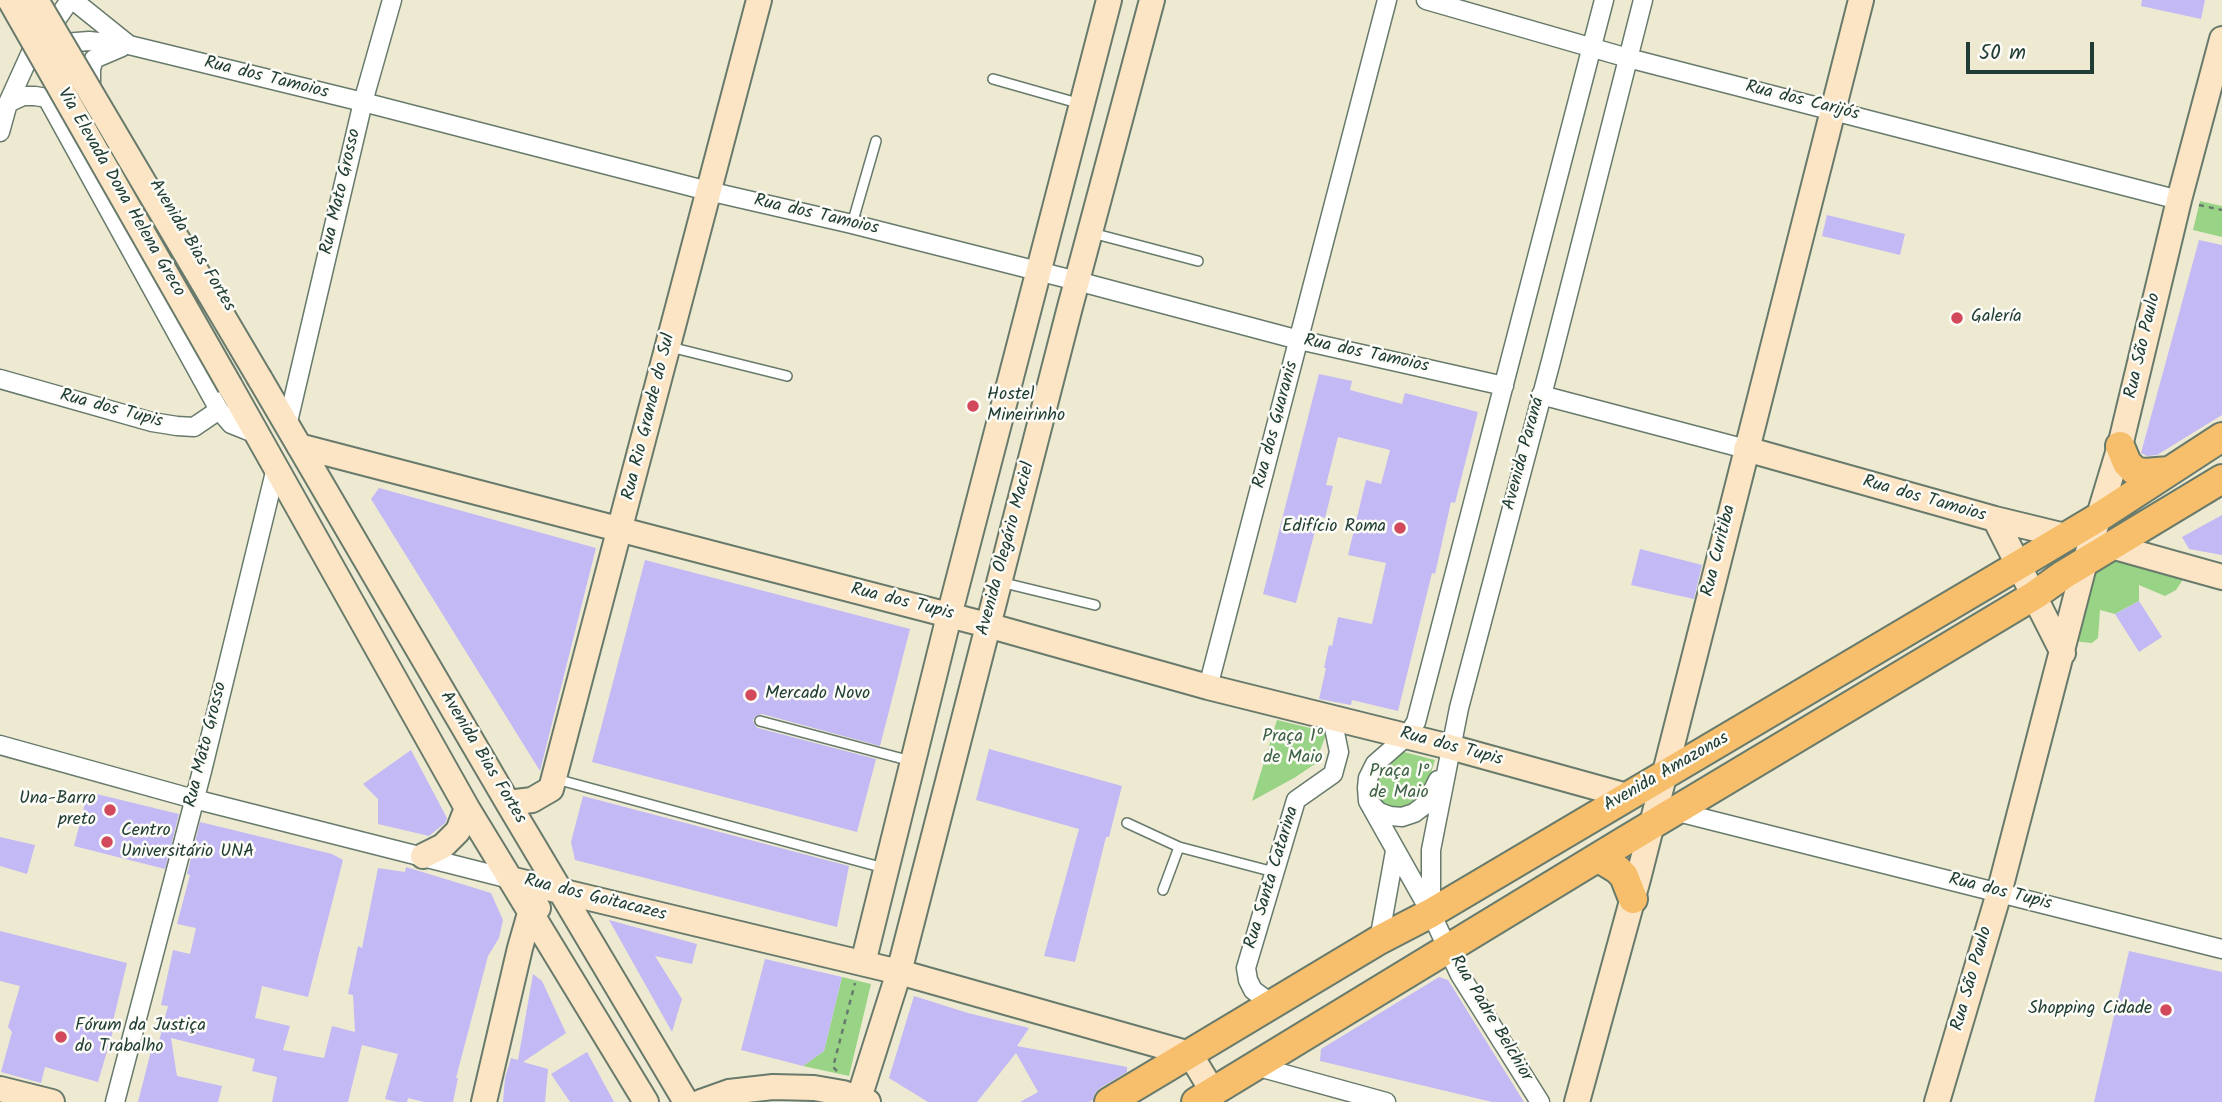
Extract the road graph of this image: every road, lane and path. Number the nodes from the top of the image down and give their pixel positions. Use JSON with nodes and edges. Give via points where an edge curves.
{"nodes":[{"id":1,"x":9,"y":0,"type":"edge"},
{"id":2,"x":36,"y":0,"type":"edge"},
{"id":3,"x":71,"y":0,"type":"edge"},
{"id":4,"x":392,"y":0,"type":"edge"},
{"id":5,"x":759,"y":0,"type":"edge"},
{"id":6,"x":1110,"y":0,"type":"edge"},
{"id":7,"x":1152,"y":0,"type":"edge"},
{"id":8,"x":1387,"y":0,"type":"edge"},
{"id":9,"x":1426,"y":0,"type":"edge"},
{"id":10,"x":1604,"y":0,"type":"edge"},
{"id":11,"x":1643,"y":0,"type":"edge"},
{"id":12,"x":1861,"y":0,"type":"edge"},
{"id":13,"x":2222,"y":39,"type":"edge"},
{"id":14,"x":129,"y":45,"type":"junction"},
{"id":15,"x":1592,"y":47,"type":"junction"},
{"id":16,"x":32,"y":50,"type":"junction"},
{"id":17,"x":1628,"y":58,"type":"junction"},
{"id":18,"x":993,"y":79,"type":"dead end"},
{"id":19,"x":91,"y":82,"type":"junction"},
{"id":20,"x":47,"y":98,"type":"junction"},
{"id":21,"x":363,"y":102,"type":"junction"},
{"id":22,"x":8,"y":103,"type":"junction"},
{"id":23,"x":1083,"y":105,"type":"junction"},
{"id":24,"x":1832,"y":110,"type":"junction"},
{"id":25,"x":0,"y":132,"type":"edge"},
{"id":26,"x":876,"y":141,"type":"dead end"},
{"id":27,"x":708,"y":191,"type":"junction"},
{"id":28,"x":2179,"y":200,"type":"junction"},
{"id":29,"x":852,"y":224,"type":"junction"},
{"id":30,"x":1090,"y":232,"type":"junction"},
{"id":31,"x":1199,"y":261,"type":"dead end"},
{"id":32,"x":1040,"y":272,"type":"junction"},
{"id":33,"x":1077,"y":281,"type":"junction"},
{"id":34,"x":1299,"y":340,"type":"junction"},
{"id":35,"x":668,"y":347,"type":"junction"},
{"id":36,"x":786,"y":376,"type":"dead end"},
{"id":37,"x":0,"y":379,"type":"edge"},
{"id":38,"x":260,"y":379,"type":"joint"},
{"id":39,"x":230,"y":386,"type":"joint"},
{"id":40,"x":1504,"y":386,"type":"junction"},
{"id":41,"x":1541,"y":395,"type":"junction"},
{"id":42,"x":219,"y":410,"type":"junction"},
{"id":43,"x":289,"y":428,"type":"junction"},
{"id":44,"x":256,"y":433,"type":"junction"},
{"id":45,"x":2222,"y":437,"type":"edge"},
{"id":46,"x":2120,"y":446,"type":"junction"},
{"id":47,"x":1746,"y":449,"type":"junction"},
{"id":48,"x":276,"y":468,"type":"junction"},
{"id":49,"x":2169,"y":471,"type":"junction"},
{"id":50,"x":2222,"y":479,"type":"edge"},
{"id":51,"x":2099,"y":517,"type":"junction"},
{"id":52,"x":1995,"y":519,"type":"junction"},
{"id":53,"x":621,"y":530,"type":"junction"},
{"id":54,"x":2065,"y":536,"type":"junction"},
{"id":55,"x":2111,"y":546,"type":"junction"},
{"id":56,"x":2085,"y":562,"type":"junction"},
{"id":57,"x":2019,"y":565,"type":"junction"},
{"id":58,"x":2222,"y":577,"type":"edge"},
{"id":59,"x":998,"y":581,"type":"junction"},
{"id":60,"x":2035,"y":596,"type":"junction"},
{"id":61,"x":1095,"y":605,"type":"dead end"},
{"id":62,"x":949,"y":616,"type":"junction"},
{"id":63,"x":987,"y":625,"type":"junction"},
{"id":64,"x":2063,"y":653,"type":"junction"},
{"id":65,"x":1208,"y":687,"type":"junction"},
{"id":66,"x":1332,"y":718,"type":"junction"},
{"id":67,"x":760,"y":721,"type":"dead end"},
{"id":68,"x":1407,"y":736,"type":"junction"},
{"id":69,"x":0,"y":745,"type":"edge"},
{"id":70,"x":1450,"y":747,"type":"junction"},
{"id":71,"x":912,"y":761,"type":"junction"},
{"id":72,"x":1663,"y":775,"type":"junction"},
{"id":73,"x":554,"y":779,"type":"junction"},
{"id":74,"x":1627,"y":796,"type":"junction"},
{"id":75,"x":194,"y":799,"type":"junction"},
{"id":76,"x":1368,"y":801,"type":"junction"},
{"id":77,"x":508,"y":803,"type":"junction"},
{"id":78,"x":467,"y":808,"type":"junction"},
{"id":79,"x":1661,"y":814,"type":"junction"},
{"id":80,"x":1127,"y":822,"type":"dead end"},
{"id":81,"x":1179,"y":847,"type":"junction"},
{"id":82,"x":1395,"y":851,"type":"junction"},
{"id":83,"x":423,"y":856,"type":"junction"},
{"id":84,"x":1599,"y":858,"type":"junction"},
{"id":85,"x":886,"y":868,"type":"junction"},
{"id":86,"x":1274,"y":872,"type":"junction"},
{"id":87,"x":510,"y":879,"type":"junction"},
{"id":88,"x":1163,"y":890,"type":"dead end"},
{"id":89,"x":561,"y":891,"type":"junction"},
{"id":90,"x":1999,"y":892,"type":"junction"},
{"id":91,"x":1633,"y":899,"type":"junction"},
{"id":92,"x":530,"y":913,"type":"junction"},
{"id":93,"x":1431,"y":913,"type":"junction"},
{"id":94,"x":1379,"y":940,"type":"junction"},
{"id":95,"x":1448,"y":949,"type":"junction"},
{"id":96,"x":2222,"y":949,"type":"edge"},
{"id":97,"x":861,"y":963,"type":"junction"},
{"id":98,"x":899,"y":972,"type":"junction"},
{"id":99,"x":1273,"y":1005,"type":"junction"},
{"id":100,"x":1191,"y":1054,"type":"junction"},
{"id":101,"x":1255,"y":1066,"type":"junction"},
{"id":102,"x":839,"y":1074,"type":"dead end"},
{"id":103,"x":0,"y":1089,"type":"edge"},
{"id":104,"x":1207,"y":1099,"type":"edge"},
{"id":105,"x":864,"y":1100,"type":"edge"},
{"id":106,"x":52,"y":1102,"type":"edge"},
{"id":107,"x":115,"y":1102,"type":"edge"},
{"id":108,"x":484,"y":1102,"type":"edge"},
{"id":109,"x":646,"y":1102,"type":"edge"},
{"id":110,"x":686,"y":1102,"type":"edge"},
{"id":111,"x":701,"y":1102,"type":"edge"},
{"id":112,"x":1109,"y":1102,"type":"edge"},
{"id":113,"x":1386,"y":1102,"type":"edge"},
{"id":114,"x":1540,"y":1102,"type":"edge"},
{"id":115,"x":1549,"y":1102,"type":"edge"},
{"id":116,"x":1577,"y":1102,"type":"edge"},
{"id":117,"x":1937,"y":1102,"type":"edge"}],
"edges":[{"from":1,"to":39,"type":"street","name":"Via Elevada Dona Helena Greco","bridge":true},
{"from":2,"to":38,"type":"street","name":"Via Elevada Dona Helena Greco","bridge":true},
{"from":3,"to":14,"type":"street","name":"Rua dos Tamoios"},
{"from":3,"to":16,"type":"street"},
{"from":4,"to":21,"type":"street","name":"Rua Mato Grosso"},
{"from":5,"to":27,"type":"street","name":"Rua Rio Grande do Sul"},
{"from":6,"to":23,"type":"street"},
{"from":7,"to":30,"type":"street","name":"Avenida Olegário Maciel"},
{"from":8,"to":34,"type":"street","name":"Rua dos Guaranis"},
{"from":9,"to":15,"type":"street","name":"Rua dos Carijós"},
{"from":10,"to":15,"type":"street"},
{"from":11,"to":17,"type":"street","name":"Avenida Paraná"},
{"from":12,"to":24,"type":"street","name":"Rua Curitiba"},
{"from":13,"to":28,"type":"street","name":"Rua São Paulo"},
{"from":14,"to":16,"type":"street","name":"Rua dos Tamoios","via":[[72,41]]},
{"from":14,"to":19,"type":"street","via":[[94,59]]},
{"from":14,"to":21,"type":"street","name":"Rua dos Tamoios"},
{"from":15,"to":17,"type":"street","name":"Rua dos Carijós"},
{"from":15,"to":40,"type":"street"},
{"from":16,"to":22,"type":"street"},
{"from":17,"to":24,"type":"street","name":"Rua dos Carijós"},
{"from":17,"to":41,"type":"street","name":"Avenida Paraná"},
{"from":18,"to":23,"type":"lane"},
{"from":19,"to":20,"type":"street","via":[[67,78]]},
{"from":19,"to":43,"type":"street","name":"Avenida Bias Fortes","via":[[280,391]]},
{"from":20,"to":22,"type":"street","via":[[23,96]]},
{"from":20,"to":42,"type":"street"},
{"from":21,"to":27,"type":"street","name":"Rua dos Tamoios"},
{"from":21,"to":43,"type":"street","name":"Rua Mato Grosso"},
{"from":22,"to":25,"type":"street"},
{"from":23,"to":32,"type":"street"},
{"from":24,"to":28,"type":"street","name":"Rua dos Carijós"},
{"from":24,"to":47,"type":"street","name":"Rua Curitiba"},
{"from":26,"to":29,"type":"lane"},
{"from":27,"to":29,"type":"street","name":"Rua dos Tamoios"},
{"from":27,"to":35,"type":"street","name":"Rua Rio Grande do Sul"},
{"from":28,"to":46,"type":"street","name":"Rua São Paulo"},
{"from":29,"to":32,"type":"street","name":"Rua dos Tamoios"},
{"from":30,"to":31,"type":"lane"},
{"from":30,"to":33,"type":"street","name":"Avenida Olegário Maciel"},
{"from":32,"to":33,"type":"street","name":"Rua dos Tamoios"},
{"from":32,"to":62,"type":"street"},
{"from":33,"to":34,"type":"street","name":"Rua dos Tamoios"},
{"from":33,"to":59,"type":"street","name":"Avenida Olegário Maciel"},
{"from":34,"to":40,"type":"street","name":"Rua dos Tamoios"},
{"from":34,"to":65,"type":"street","name":"Rua dos Guaranis"},
{"from":35,"to":36,"type":"lane"},
{"from":35,"to":53,"type":"street","name":"Rua Rio Grande do Sul"},
{"from":37,"to":42,"type":"street","name":"Rua dos Tupis","via":[[177,426],[194,427]]},
{"from":38,"to":43,"type":"street","name":"Avenida Bias Fortes"},
{"from":39,"to":44,"type":"street","name":"Avenida Bias Fortes"},
{"from":40,"to":68,"type":"street","via":[[1423,698]]},
{"from":41,"to":47,"type":"street","name":"Rua dos Tamoios"},
{"from":41,"to":70,"type":"street","name":"Avenida Paraná"},
{"from":42,"to":44,"type":"street","via":[[231,424]]},
{"from":43,"to":53,"type":"street","name":"Rua dos Tupis"},
{"from":43,"to":77,"type":"street","name":"Avenida Bias Fortes"},
{"from":44,"to":48,"type":"street","name":"Avenida Bias Fortes"},
{"from":45,"to":49,"type":"main road","name":"Avenida Amazonas"},
{"from":46,"to":49,"type":"main road","via":[[2135,471]]},
{"from":46,"to":51,"type":"street","name":"Rua São Paulo"},
{"from":47,"to":52,"type":"street","name":"Rua dos Tamoios"},
{"from":47,"to":72,"type":"street","name":"Rua Curitiba"},
{"from":48,"to":75,"type":"street","name":"Rua Mato Grosso"},
{"from":48,"to":78,"type":"street","name":"Avenida Bias Fortes"},
{"from":49,"to":51,"type":"main road","name":"Avenida Amazonas"},
{"from":50,"to":55,"type":"main road","name":"Avenida Amazonas"},
{"from":51,"to":54,"type":"main road","name":"Avenida Amazonas"},
{"from":51,"to":56,"type":"street","name":"Rua São Paulo"},
{"from":52,"to":54,"type":"street","name":"Rua dos Tamoios"},
{"from":52,"to":57,"type":"street"},
{"from":53,"to":62,"type":"street","name":"Rua dos Tupis"},
{"from":53,"to":73,"type":"street","name":"Rua Rio Grande do Sul"},
{"from":54,"to":57,"type":"main road","name":"Avenida Amazonas"},
{"from":55,"to":56,"type":"main road","name":"Avenida Amazonas"},
{"from":55,"to":58,"type":"street"},
{"from":56,"to":60,"type":"main road","name":"Avenida Amazonas"},
{"from":56,"to":64,"type":"street","name":"Rua São Paulo"},
{"from":57,"to":60,"type":"street"},
{"from":57,"to":72,"type":"main road","name":"Avenida Amazonas"},
{"from":59,"to":61,"type":"lane"},
{"from":59,"to":63,"type":"street","name":"Avenida Olegário Maciel"},
{"from":60,"to":64,"type":"street"},
{"from":60,"to":79,"type":"main road","name":"Avenida Amazonas"},
{"from":62,"to":63,"type":"street","name":"Rua dos Tupis"},
{"from":62,"to":71,"type":"street"},
{"from":63,"to":65,"type":"street","name":"Rua dos Tupis"},
{"from":63,"to":98,"type":"street","name":"Avenida Olegário Maciel"},
{"from":64,"to":90,"type":"street","name":"Rua São Paulo"},
{"from":65,"to":66,"type":"street","name":"Rua dos Tupis"},
{"from":66,"to":68,"type":"street","name":"Rua dos Tupis"},
{"from":66,"to":86,"type":"street","name":"Rua Santa Catarina","via":[[1339,752],[1333,774],[1296,800]]},
{"from":67,"to":71,"type":"lane"},
{"from":68,"to":70,"type":"street","name":"Rua dos Tupis"},
{"from":68,"to":76,"type":"street","via":[[1375,764],[1368,778]]},
{"from":69,"to":75,"type":"street","name":"Rua dos Goitacazes"},
{"from":70,"to":74,"type":"street","name":"Rua dos Tupis"},
{"from":70,"to":76,"type":"street","via":[[1426,804],[1414,813],[1390,816]]},
{"from":70,"to":93,"type":"street","name":"Avenida Paraná","via":[[1431,850]]},
{"from":71,"to":85,"type":"street"},
{"from":72,"to":74,"type":"main road","name":"Avenida Amazonas"},
{"from":72,"to":79,"type":"street","name":"Rua Curitiba"},
{"from":73,"to":77,"type":"street","via":[[551,789],[532,800]]},
{"from":73,"to":85,"type":"lane"},
{"from":74,"to":93,"type":"main road","name":"Avenida Amazonas"},
{"from":75,"to":83,"type":"street","name":"Rua dos Goitacazes"},
{"from":75,"to":107,"type":"street","name":"Rua Mato Grosso"},
{"from":76,"to":82,"type":"street","name":"Avenida Paraná"},
{"from":77,"to":89,"type":"street","name":"Avenida Bias Fortes"},
{"from":78,"to":83,"type":"street","via":[[458,831]]},
{"from":78,"to":87,"type":"street","name":"Avenida Bias Fortes"},
{"from":79,"to":84,"type":"main road","name":"Avenida Amazonas"},
{"from":79,"to":90,"type":"street","name":"Rua dos Tupis"},
{"from":79,"to":91,"type":"street","name":"Rua Curitiba"},
{"from":80,"to":81,"type":"lane"},
{"from":81,"to":86,"type":"lane"},
{"from":81,"to":88,"type":"lane"},
{"from":82,"to":93,"type":"street","name":"Avenida Paraná"},
{"from":82,"to":94,"type":"street"},
{"from":83,"to":87,"type":"street","name":"Rua dos Goitacazes"},
{"from":84,"to":91,"type":"main road","via":[[1623,876]]},
{"from":84,"to":95,"type":"main road","name":"Avenida Amazonas"},
{"from":85,"to":97,"type":"street"},
{"from":86,"to":99,"type":"street","name":"Rua Santa Catarina","via":[[1246,968],[1253,990]]},
{"from":87,"to":89,"type":"street","name":"Rua dos Goitacazes"},
{"from":87,"to":92,"type":"street","name":"Avenida Bias Fortes"},
{"from":89,"to":92,"type":"street"},
{"from":89,"to":97,"type":"street","name":"Rua dos Goitacazes"},
{"from":89,"to":110,"type":"street","name":"Avenida Bias Fortes"},
{"from":90,"to":96,"type":"street","name":"Rua dos Tupis"},
{"from":90,"to":117,"type":"street","name":"Rua São Paulo"},
{"from":91,"to":116,"type":"street","name":"Rua Curitiba"},
{"from":92,"to":108,"type":"street"},
{"from":92,"to":109,"type":"street","name":"Avenida Bias Fortes"},
{"from":93,"to":94,"type":"main road","name":"Avenida Amazonas"},
{"from":93,"to":95,"type":"street","name":"Avenida Paraná"},
{"from":94,"to":99,"type":"main road","name":"Avenida Amazonas"},
{"from":95,"to":101,"type":"main road","name":"Avenida Amazonas"},
{"from":95,"to":114,"type":"street","name":"Rua Padre Belchior"},
{"from":95,"to":115,"type":"street","name":"Rua Padre Belchior"},
{"from":97,"to":98,"type":"street","name":"Rua dos Goitacazes"},
{"from":97,"to":102,"type":"path","via":[[833,1067]]},
{"from":98,"to":100,"type":"street","name":"Rua dos Goitacazes"},
{"from":98,"to":105,"type":"street","name":"Avenida Olegário Maciel"},
{"from":99,"to":100,"type":"main road","name":"Avenida Amazonas"},
{"from":100,"to":104,"type":"street"},
{"from":100,"to":112,"type":"main road","name":"Avenida Amazonas"},
{"from":101,"to":104,"type":"main road","name":"Avenida Amazonas"},
{"from":101,"to":113,"type":"street"},
{"from":103,"to":106,"type":"street"},
{"from":105,"to":111,"type":"street","via":[[814,1088],[773,1087],[729,1092]]}]}
